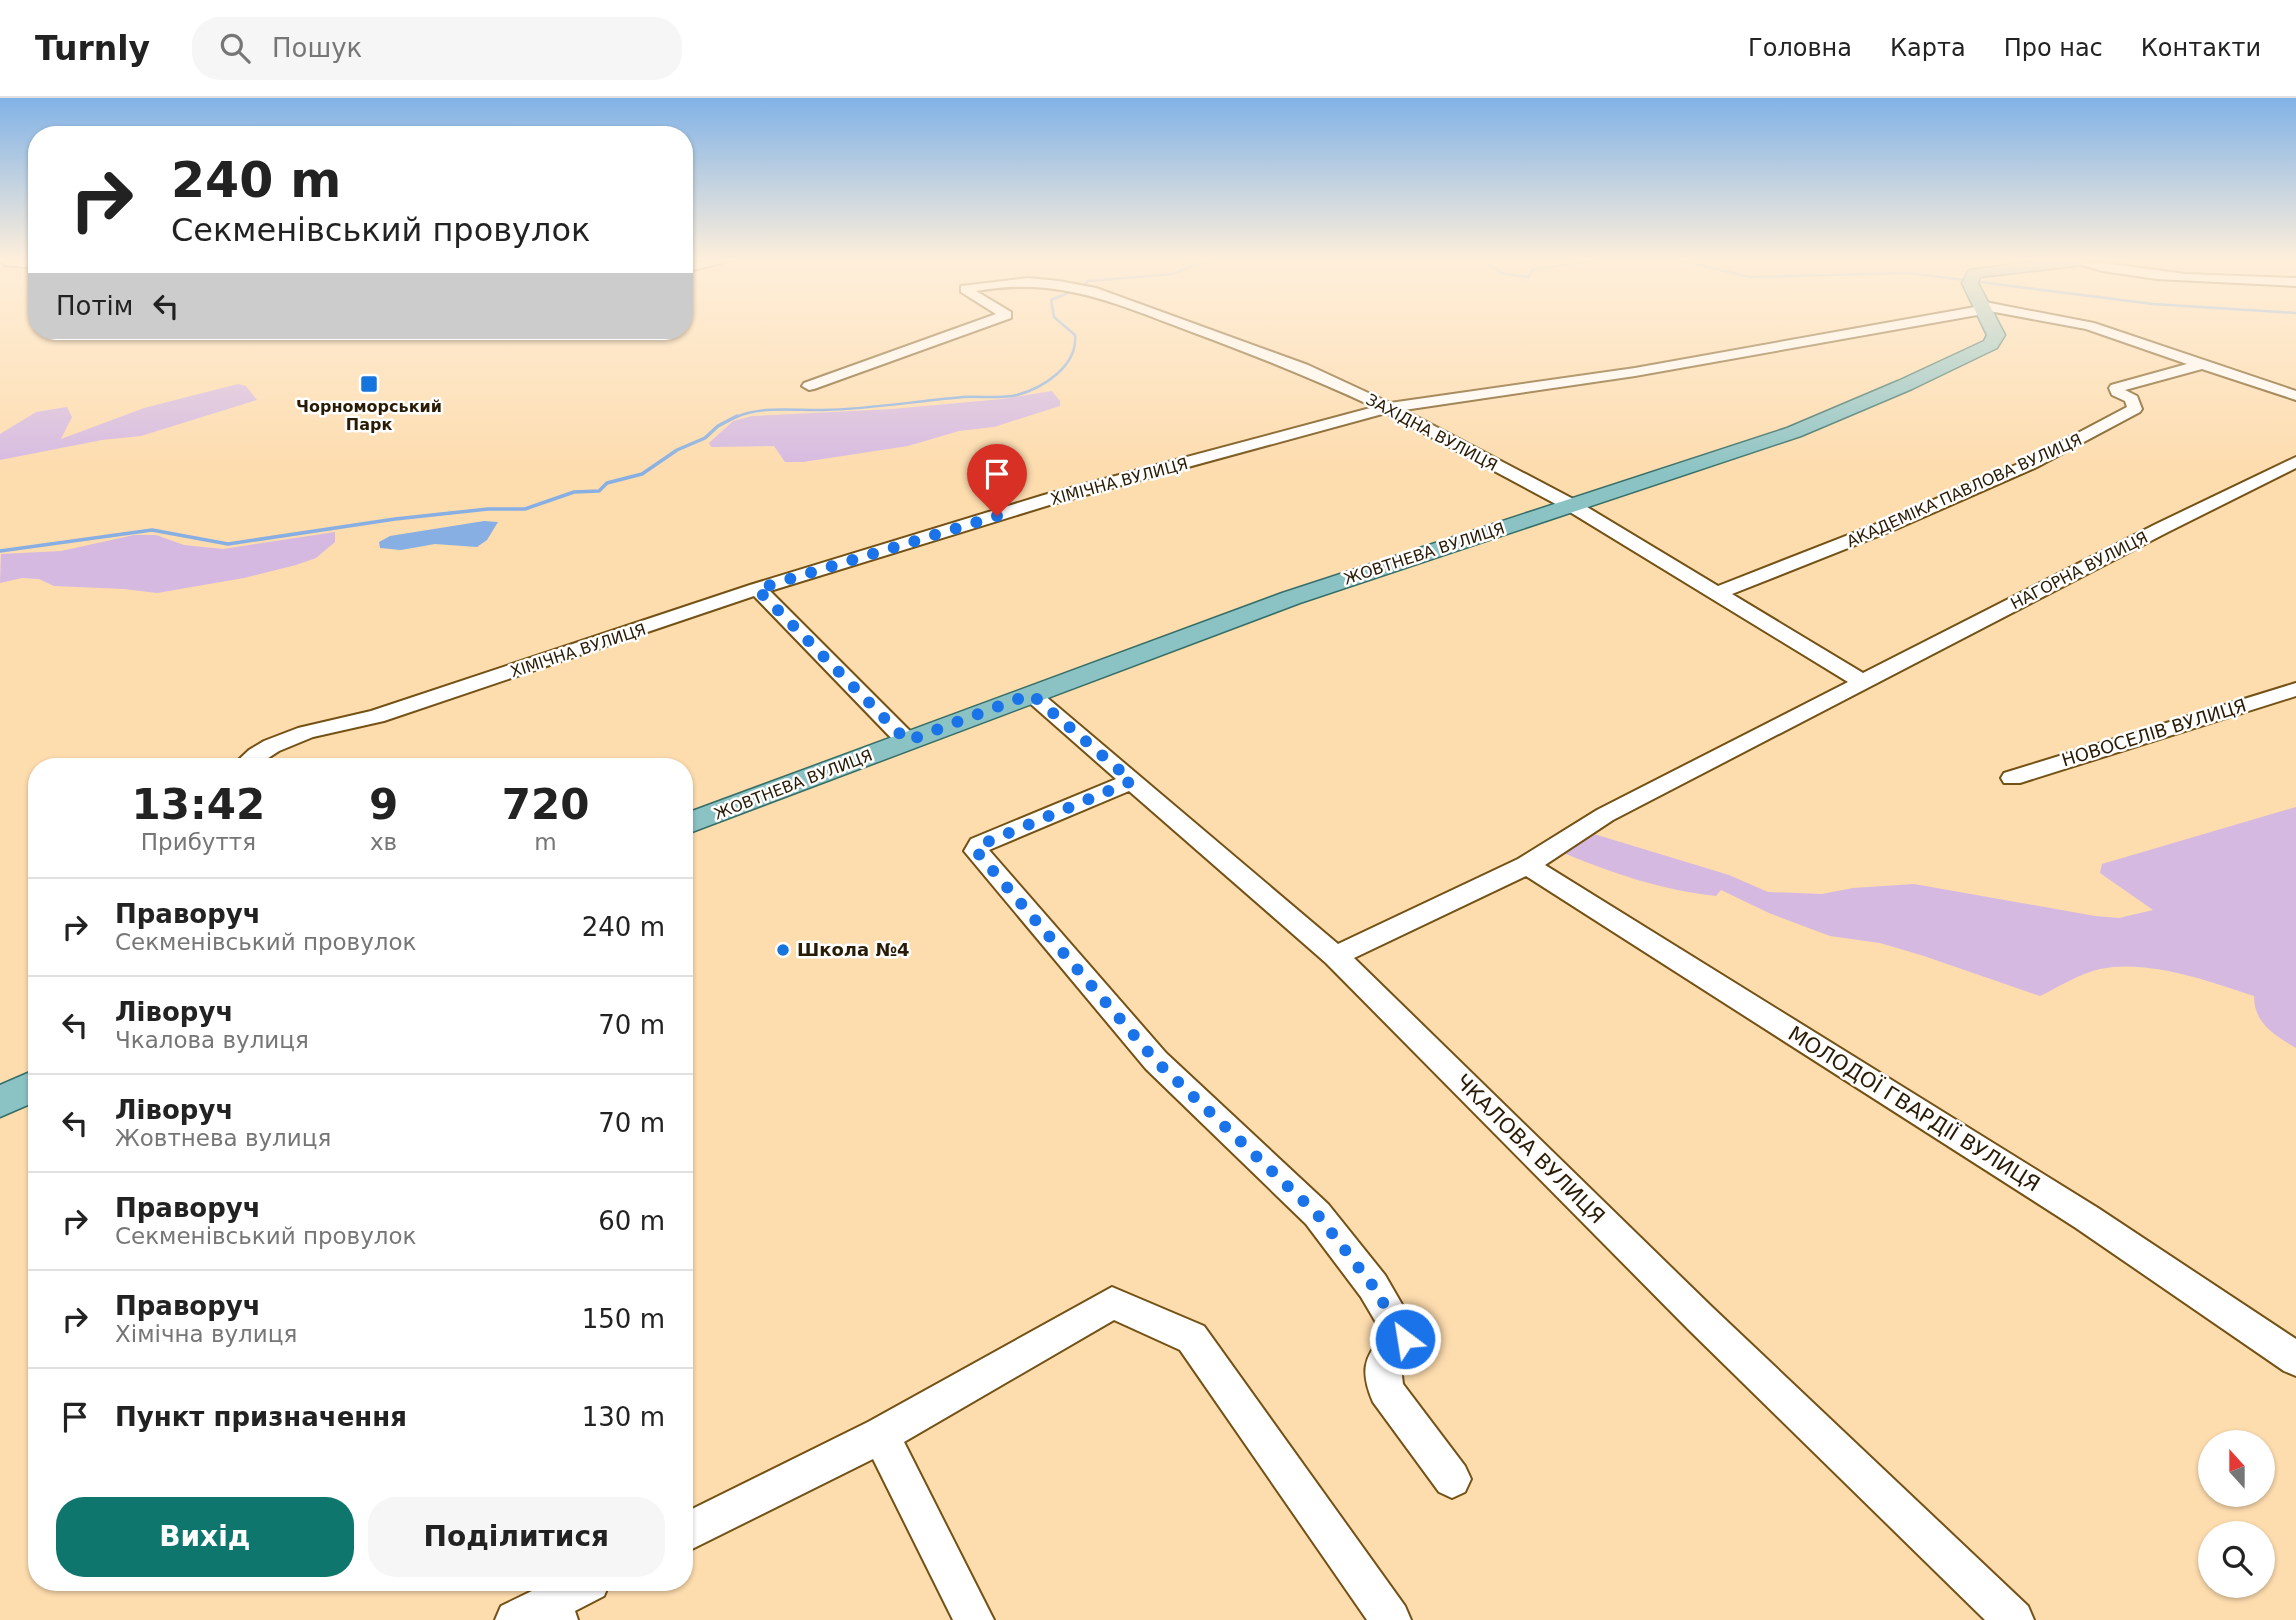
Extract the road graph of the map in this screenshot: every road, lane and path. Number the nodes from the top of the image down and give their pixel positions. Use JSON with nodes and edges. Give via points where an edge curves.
{"nodes":[{"id":1,"x":959,"y":332,"type":"edge"},
{"id":2,"x":1205,"y":332,"type":"edge"},
{"id":3,"x":1848,"y":332,"type":"edge"},
{"id":4,"x":1994,"y":332,"type":"edge"},
{"id":5,"x":2107,"y":332,"type":"edge"},
{"id":6,"x":2203,"y":364,"type":"junction"},
{"id":7,"x":809,"y":386,"type":"dead end"},
{"id":8,"x":2296,"y":396,"type":"edge"},
{"id":9,"x":1388,"y":408,"type":"junction"},
{"id":10,"x":2296,"y":462,"type":"edge"},
{"id":11,"x":1572,"y":505,"type":"junction"},
{"id":12,"x":757,"y":589,"type":"junction"},
{"id":13,"x":1716,"y":594,"type":"junction"},
{"id":14,"x":1863,"y":681,"type":"junction"},
{"id":15,"x":2296,"y":689,"type":"edge"},
{"id":16,"x":1031,"y":694,"type":"junction"},
{"id":17,"x":907,"y":741,"type":"junction"},
{"id":18,"x":253,"y":758,"type":"edge"},
{"id":19,"x":2012,"y":778,"type":"dead end"},
{"id":20,"x":1132,"y":781,"type":"junction"},
{"id":21,"x":693,"y":822,"type":"edge"},
{"id":22,"x":1527,"y":865,"type":"junction"},
{"id":23,"x":1335,"y":956,"type":"junction"},
{"id":24,"x":28,"y":1088,"type":"edge"},
{"id":25,"x":0,"y":1102,"type":"edge"},
{"id":26,"x":2296,"y":1359,"type":"edge"},
{"id":27,"x":881,"y":1435,"type":"junction"},
{"id":28,"x":1452,"y":1479,"type":"dead end"},
{"id":29,"x":693,"y":1529,"type":"edge"},
{"id":30,"x":573,"y":1591,"type":"edge"},
{"id":31,"x":555,"y":1601,"type":"edge"},
{"id":32,"x":515,"y":1620,"type":"edge"},
{"id":33,"x":974,"y":1620,"type":"edge"},
{"id":34,"x":1391,"y":1620,"type":"edge"},
{"id":35,"x":2014,"y":1620,"type":"edge"}],
"edges":[{"from":1,"to":7,"type":"street","name":"ЗАХІДНА ВУЛИЦЯ"},
{"from":2,"to":9,"type":"street","name":"ЗАХІДНА ВУЛИЦЯ"},
{"from":3,"to":9,"type":"street","name":"ХІМІЧНА ВУЛИЦЯ","via":[[1635,372]]},
{"from":4,"to":11,"type":"main road","name":"ЖОВТНЕВА ВУЛИЦЯ","via":[[1992,344],[1794,432]]},
{"from":5,"to":6,"type":"street"},
{"from":6,"to":8,"type":"street"},
{"from":6,"to":13,"type":"street","name":"АКАДЕМІКА ПАВЛОВА ВУЛИЦЯ","via":[[2116,388],[2132,399],[2135,410],[2031,464]]},
{"from":9,"to":11,"type":"street","name":"ЗАХІДНА ВУЛИЦЯ"},
{"from":9,"to":12,"type":"street","name":"ХІМІЧНА ВУЛИЦЯ","via":[[1051,499]]},
{"from":10,"to":14,"type":"street","name":"НАГОРНА ВУЛИЦЯ"},
{"from":11,"to":13,"type":"street","name":"ЗАХІДНА ВУЛИЦЯ"},
{"from":11,"to":16,"type":"main road","name":"ЖОВТНЕВА ВУЛИЦЯ","via":[[1304,594]]},
{"from":12,"to":17,"type":"street"},
{"from":12,"to":18,"type":"street","name":"ХІМІЧНА ВУЛИЦЯ","via":[[376,716],[267,747]]},
{"from":13,"to":14,"type":"street","name":"ЗАХІДНА ВУЛИЦЯ"},
{"from":14,"to":22,"type":"street","name":"НАГОРНА ВУЛИЦЯ","via":[[1605,815]]},
{"from":15,"to":19,"type":"street","name":"НОВОСЕЛІВ ВУЛИЦЯ"},
{"from":16,"to":17,"type":"main road","name":"ЖОВТНЕВА ВУЛИЦЯ"},
{"from":16,"to":20,"type":"street","name":"ЧКАЛОВА ВУЛИЦЯ"},
{"from":17,"to":21,"type":"main road","name":"ЖОВТНЕВА ВУЛИЦЯ"},
{"from":20,"to":23,"type":"street","name":"ЧКАЛОВА ВУЛИЦЯ"},
{"from":20,"to":28,"type":"street","via":[[980,845],[976,851],[1156,1061],[1317,1214],[1373,1286],[1405,1339],[1383,1361],[1386,1390]]},
{"from":22,"to":23,"type":"street","name":"НАГОРНА ВУЛИЦЯ"},
{"from":22,"to":26,"type":"street","name":"МОЛОДОЇ ГВАРДІЇ ВУЛИЦЯ","via":[[2087,1219]]},
{"from":23,"to":35,"type":"street","name":"ЧКАЛОВА ВУЛИЦЯ","via":[[1700,1318]]},
{"from":24,"to":25,"type":"main road"},
{"from":27,"to":29,"type":"street"},
{"from":27,"to":33,"type":"street"},
{"from":27,"to":34,"type":"street","via":[[1112,1303],[1192,1338]]},
{"from":30,"to":31,"type":"street"},
{"from":31,"to":32,"type":"street"}]}
